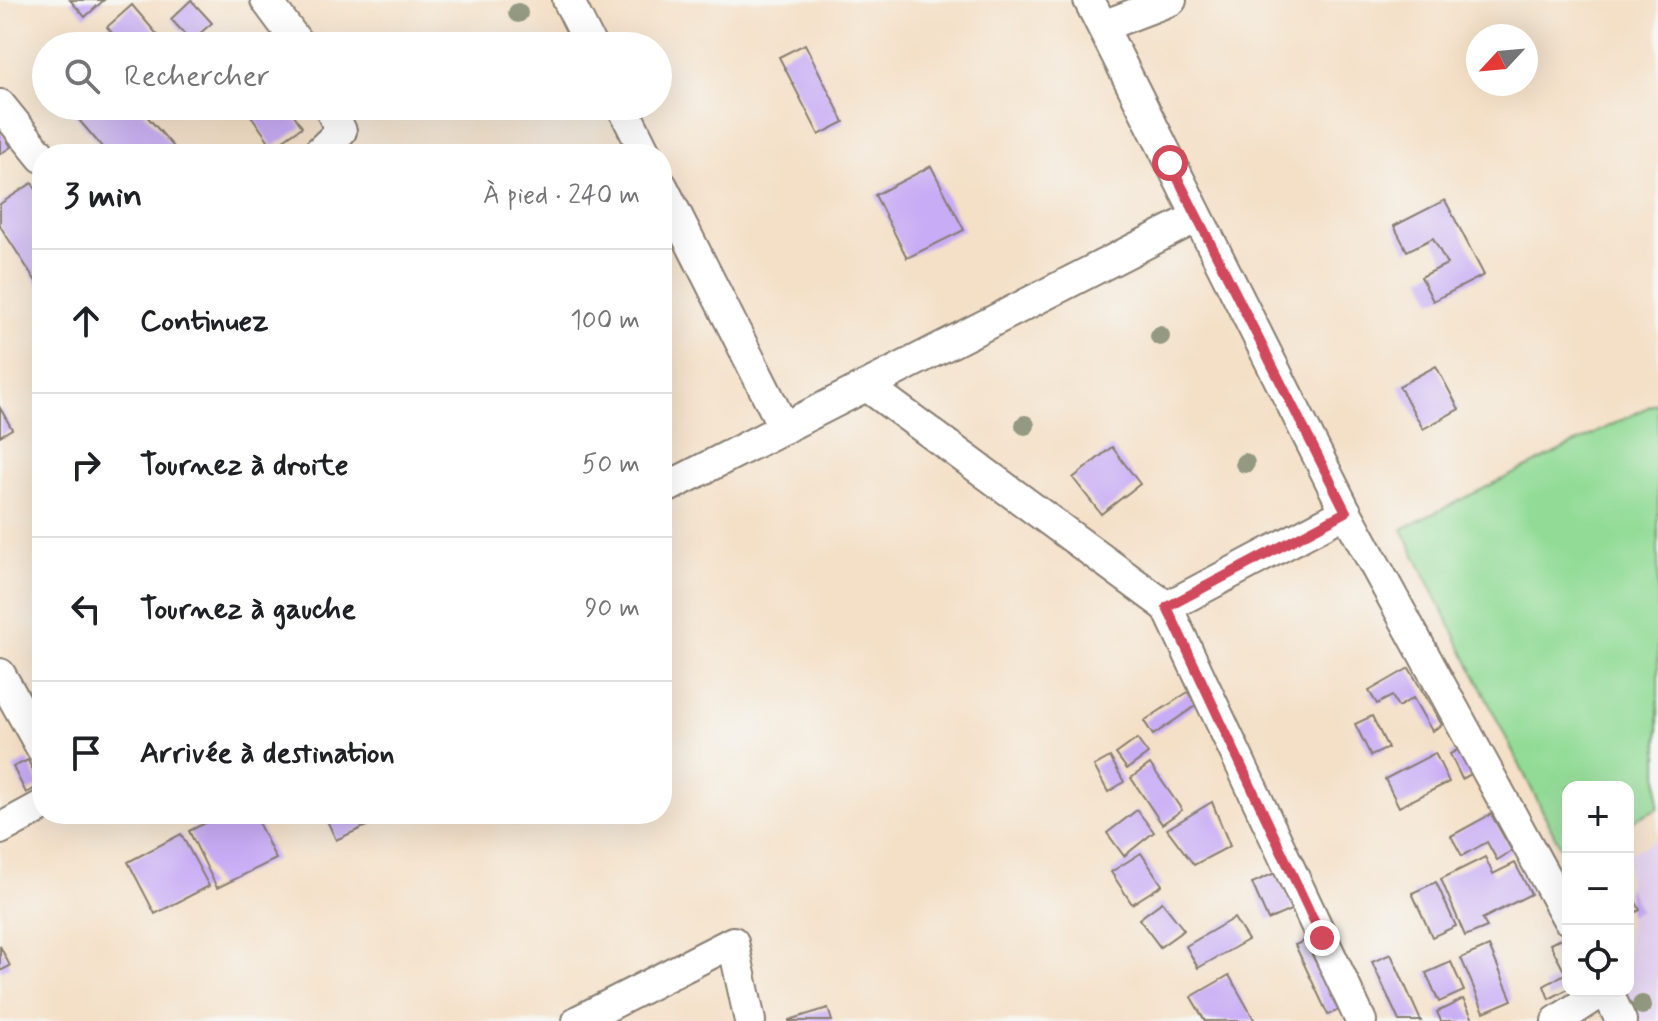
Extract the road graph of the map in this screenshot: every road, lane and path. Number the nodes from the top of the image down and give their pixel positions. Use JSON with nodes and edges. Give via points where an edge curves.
{"nodes":[{"id":1,"x":266,"y":0,"type":"edge"},
{"id":2,"x":568,"y":0,"type":"edge"},
{"id":3,"x":1171,"y":0,"type":"edge"},
{"id":4,"x":1096,"y":13,"type":"edge"},
{"id":5,"x":290,"y":32,"type":"edge"},
{"id":6,"x":584,"y":32,"type":"edge"},
{"id":7,"x":0,"y":105,"type":"edge"},
{"id":8,"x":336,"y":120,"type":"edge"},
{"id":9,"x":629,"y":120,"type":"edge"},
{"id":10,"x":327,"y":144,"type":"edge"},
{"id":11,"x":641,"y":144,"type":"edge"},
{"id":12,"x":32,"y":145,"type":"edge"},
{"id":13,"x":672,"y":206,"type":"edge"},
{"id":14,"x":1197,"y":217,"type":"junction"},
{"id":15,"x":867,"y":386,"type":"junction"},
{"id":16,"x":784,"y":428,"type":"junction"},
{"id":17,"x":672,"y":485,"type":"edge"},
{"id":18,"x":1346,"y":512,"type":"junction"},
{"id":19,"x":1167,"y":607,"type":"junction"},
{"id":20,"x":0,"y":674,"type":"edge"},
{"id":21,"x":32,"y":731,"type":"edge"},
{"id":22,"x":32,"y":811,"type":"edge"},
{"id":23,"x":0,"y":829,"type":"edge"},
{"id":24,"x":1562,"y":908,"type":"edge"},
{"id":25,"x":1595,"y":997,"type":"edge"},
{"id":26,"x":1608,"y":997,"type":"edge"},
{"id":27,"x":578,"y":1021,"type":"edge"},
{"id":28,"x":750,"y":1021,"type":"edge"},
{"id":29,"x":1361,"y":1021,"type":"edge"},
{"id":30,"x":1557,"y":1021,"type":"edge"},
{"id":31,"x":1621,"y":1021,"type":"edge"}],
"edges":[{"from":1,"to":5,"type":"street"},
{"from":2,"to":6,"type":"street"},
{"from":3,"to":4,"type":"street"},
{"from":4,"to":14,"type":"street"},
{"from":7,"to":12,"type":"street"},
{"from":8,"to":10,"type":"street","via":[[341,131]]},
{"from":9,"to":11,"type":"street"},
{"from":13,"to":16,"type":"street"},
{"from":14,"to":15,"type":"street"},
{"from":14,"to":18,"type":"street"},
{"from":15,"to":16,"type":"street"},
{"from":15,"to":19,"type":"street"},
{"from":16,"to":17,"type":"street"},
{"from":18,"to":19,"type":"street"},
{"from":18,"to":24,"type":"street"},
{"from":19,"to":29,"type":"street"},
{"from":20,"to":21,"type":"street"},
{"from":22,"to":23,"type":"street"},
{"from":25,"to":30,"type":"street"},
{"from":26,"to":31,"type":"street"},
{"from":27,"to":28,"type":"street","via":[[733,942]]}]}
